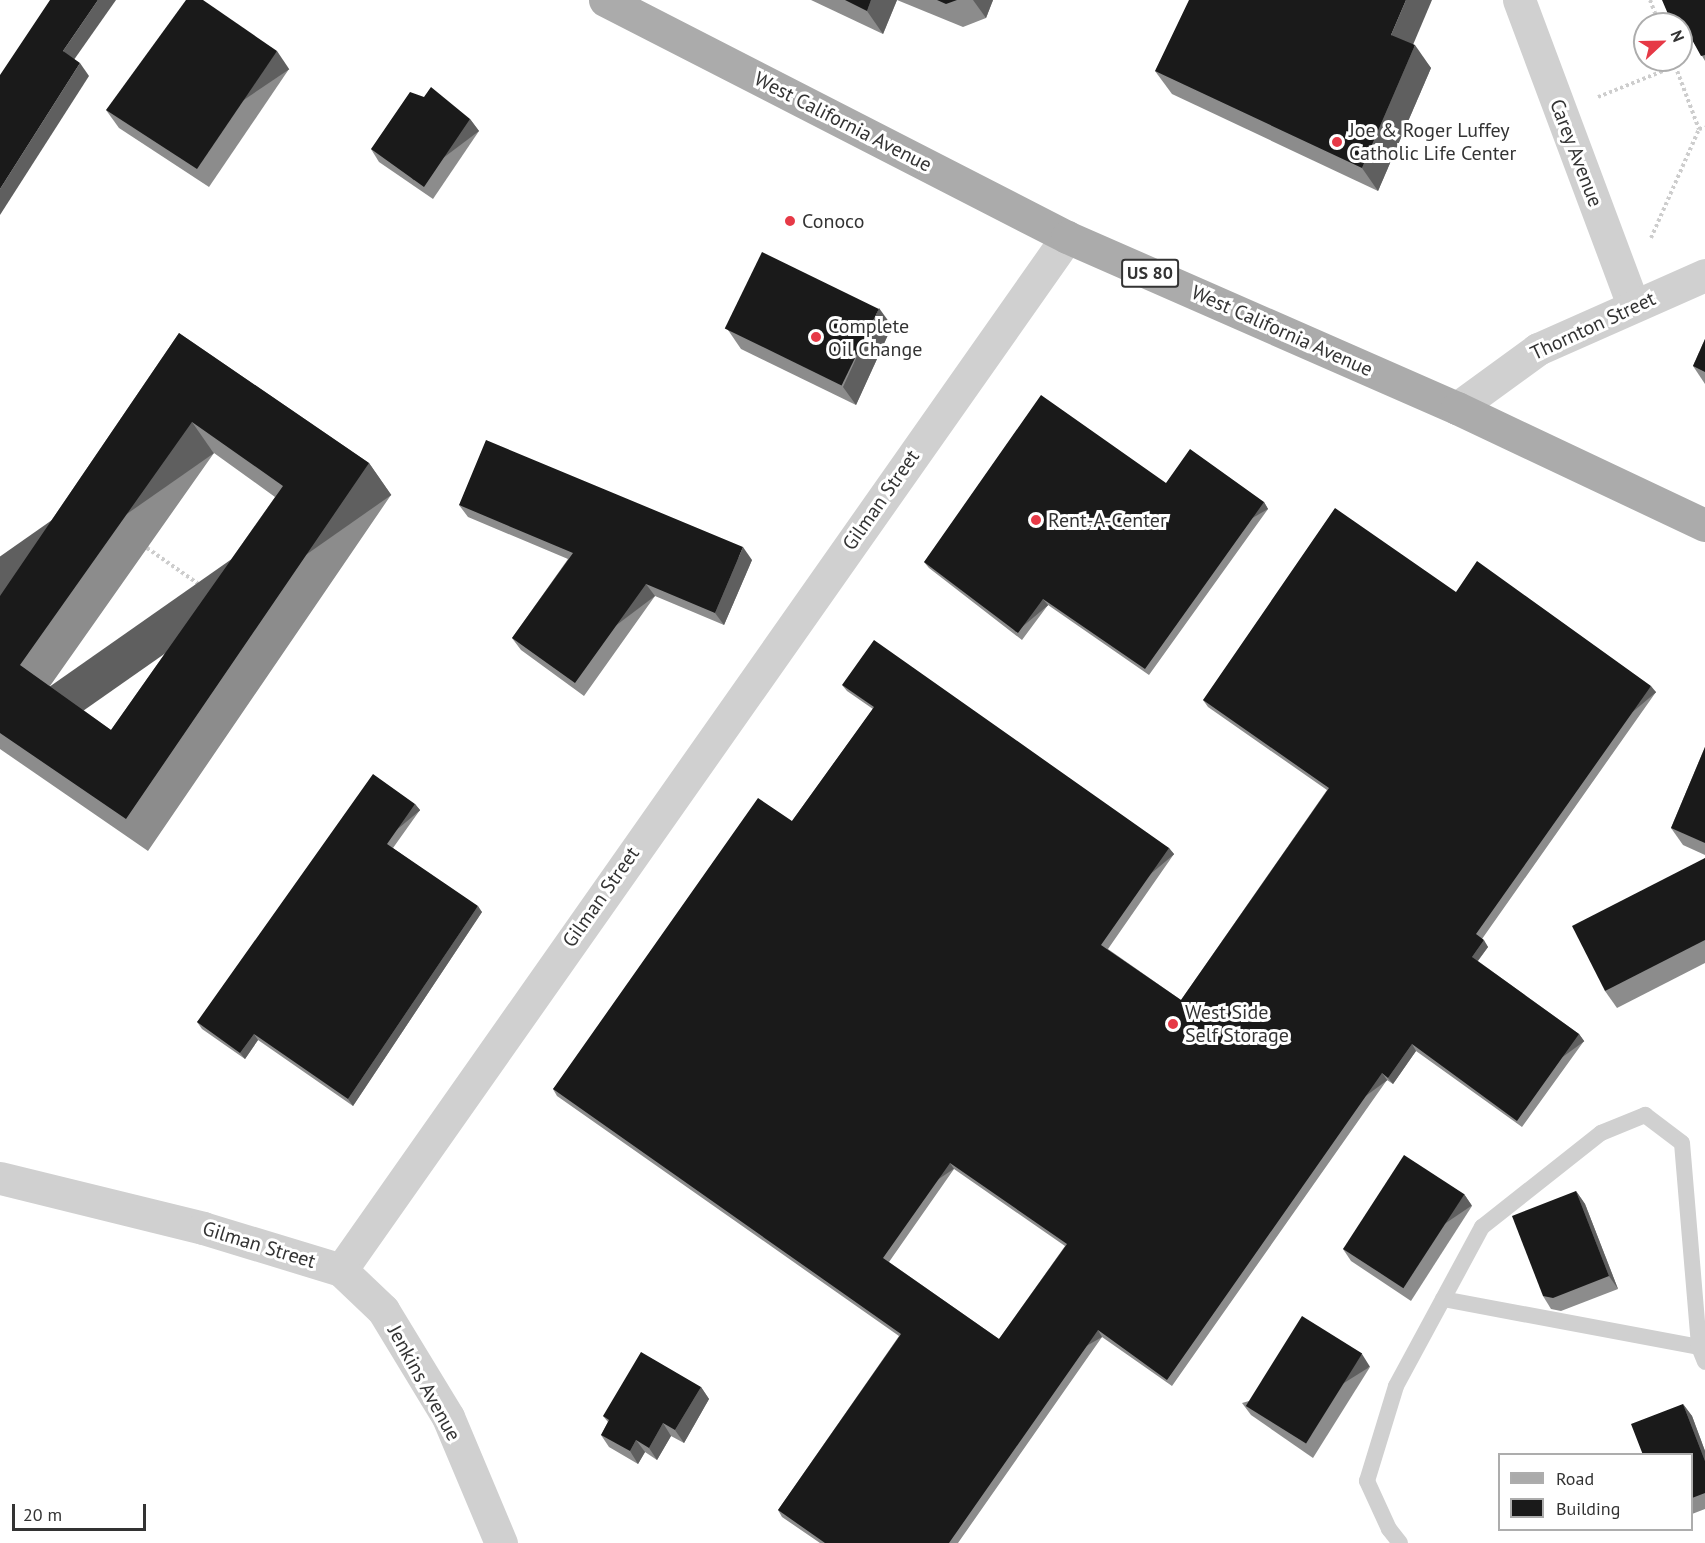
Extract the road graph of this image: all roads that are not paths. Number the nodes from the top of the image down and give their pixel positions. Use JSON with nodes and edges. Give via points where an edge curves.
{"nodes":[{"id":1,"x":605,"y":0,"type":"edge"},
{"id":2,"x":1519,"y":0,"type":"edge"},
{"id":3,"x":1067,"y":237,"type":"junction"},
{"id":4,"x":1705,"y":275,"type":"edge"},
{"id":5,"x":1633,"y":305,"type":"junction"},
{"id":6,"x":1457,"y":408,"type":"junction"},
{"id":7,"x":1705,"y":525,"type":"edge"},
{"id":8,"x":0,"y":1178,"type":"edge"},
{"id":9,"x":341,"y":1270,"type":"junction"},
{"id":10,"x":1443,"y":1299,"type":"junction"},
{"id":11,"x":1702,"y":1355,"type":"edge"},
{"id":12,"x":501,"y":1543,"type":"edge"},
{"id":13,"x":1400,"y":1543,"type":"edge"}],
"edges":[{"from":1,"to":3,"type":"main road","name":"West California Avenue","number":"US 80"},
{"from":2,"to":5,"type":"street","name":"Carey Avenue"},
{"from":3,"to":6,"type":"main road","name":"West California Avenue","number":"US 80"},
{"from":3,"to":9,"type":"street","name":"Gilman Street"},
{"from":4,"to":5,"type":"street","name":"Thornton Street"},
{"from":5,"to":6,"type":"street","name":"Thornton Street","via":[[1538,349]]},
{"from":6,"to":7,"type":"main road","name":"West California Avenue","number":"US 80"},
{"from":8,"to":9,"type":"street","name":"Gilman Street","via":[[204,1228]]},
{"from":9,"to":12,"type":"street","name":"Jenkins Avenue","via":[[383,1310],[448,1417]]},
{"from":10,"to":11,"type":"lane"},
{"from":10,"to":11,"type":"lane","via":[[1482,1227],[1601,1133],[1645,1115],[1682,1143]]},
{"from":10,"to":13,"type":"lane","via":[[1396,1386],[1366,1481]]}]}
